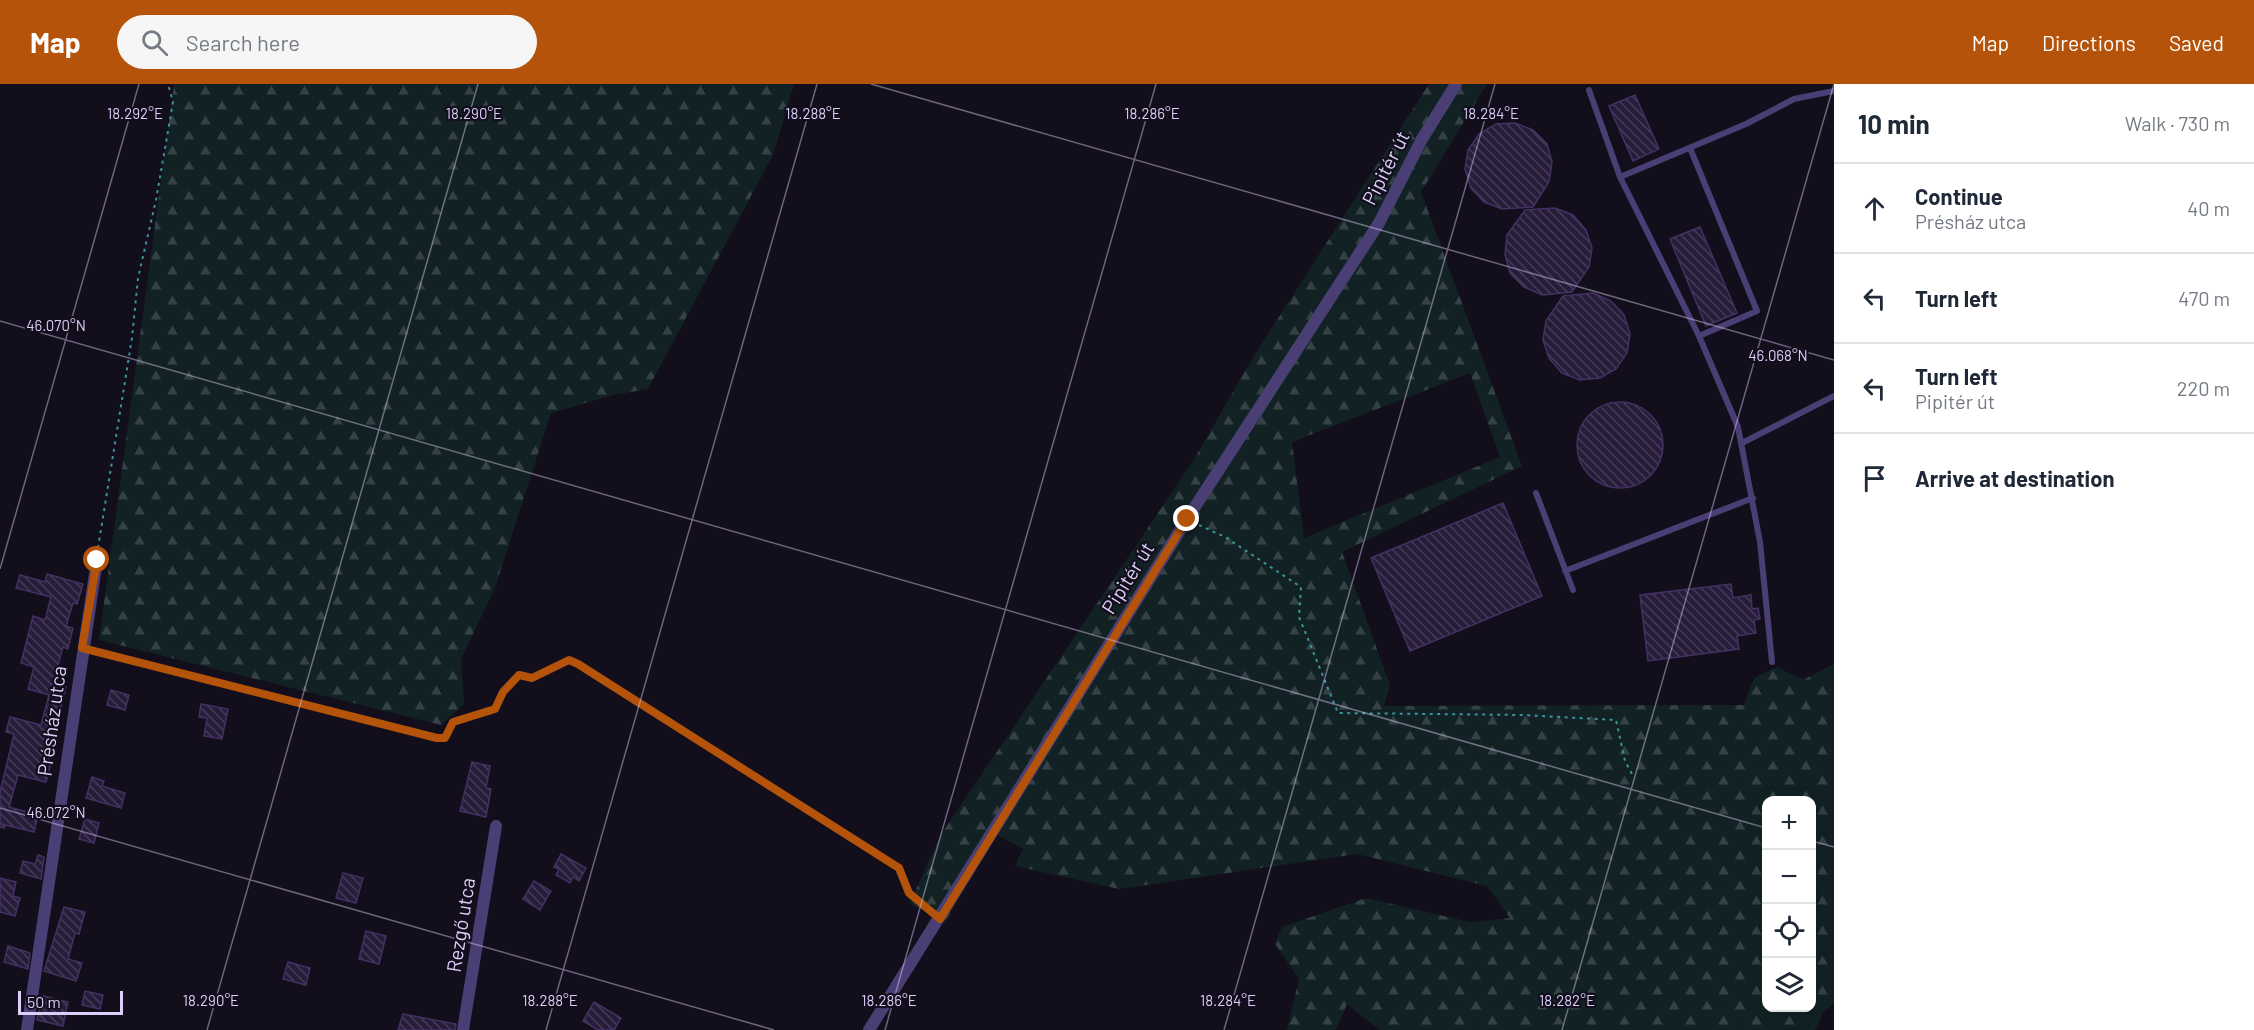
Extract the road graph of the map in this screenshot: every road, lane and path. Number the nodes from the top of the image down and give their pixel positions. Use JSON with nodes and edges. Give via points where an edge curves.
{"nodes":[{"id":1,"x":168,"y":84,"type":"edge"},
{"id":2,"x":1456,"y":84,"type":"edge"},
{"id":3,"x":1588,"y":90,"type":"dead end"},
{"id":4,"x":1834,"y":91,"type":"edge"},
{"id":5,"x":1690,"y":148,"type":"junction"},
{"id":6,"x":1620,"y":177,"type":"junction"},
{"id":7,"x":1699,"y":336,"type":"junction"},
{"id":8,"x":1834,"y":396,"type":"edge"},
{"id":9,"x":1742,"y":443,"type":"junction"},
{"id":10,"x":1536,"y":493,"type":"dead end"},
{"id":11,"x":1753,"y":498,"type":"junction"},
{"id":12,"x":1187,"y":519,"type":"junction"},
{"id":13,"x":97,"y":560,"type":"joint"},
{"id":14,"x":1565,"y":571,"type":"junction"},
{"id":15,"x":1573,"y":590,"type":"dead end"},
{"id":16,"x":82,"y":648,"type":"junction"},
{"id":17,"x":1772,"y":662,"type":"dead end"},
{"id":18,"x":1632,"y":774,"type":"dead end"},
{"id":19,"x":496,"y":826,"type":"dead end"},
{"id":20,"x":940,"y":919,"type":"junction"},
{"id":21,"x":27,"y":1030,"type":"edge"},
{"id":22,"x":463,"y":1030,"type":"edge"},
{"id":23,"x":868,"y":1030,"type":"edge"}],
"edges":[{"from":1,"to":13,"type":"path","via":[[172,102],[138,278]]},
{"from":2,"to":12,"type":"street","name":"Pipitér út","via":[[1422,138],[1379,223]]},
{"from":3,"to":6,"type":"lane"},
{"from":4,"to":5,"type":"lane","via":[[1794,99]]},
{"from":5,"to":6,"type":"lane"},
{"from":5,"to":7,"type":"lane","via":[[1756,311]]},
{"from":6,"to":7,"type":"lane"},
{"from":7,"to":9,"type":"lane","via":[[1734,415]]},
{"from":8,"to":9,"type":"lane"},
{"from":9,"to":11,"type":"lane"},
{"from":10,"to":14,"type":"lane"},
{"from":11,"to":14,"type":"lane"},
{"from":11,"to":17,"type":"lane"},
{"from":12,"to":18,"type":"path","via":[[1225,537],[1301,587],[1299,617],[1338,713],[1616,720],[1625,761]]},
{"from":12,"to":20,"type":"street","name":"Pipitér út"},
{"from":13,"to":16,"type":"street","name":"Présház utca"},
{"from":14,"to":15,"type":"lane"},
{"from":16,"to":20,"type":"path","via":[[437,738],[445,738],[453,722],[495,709],[503,692],[519,675],[532,678],[569,660],[899,868],[909,893]]},
{"from":16,"to":21,"type":"street","name":"Présház utca"},
{"from":19,"to":22,"type":"street","name":"Rezgő utca"},
{"from":20,"to":23,"type":"street","name":"Pipitér út"}]}
